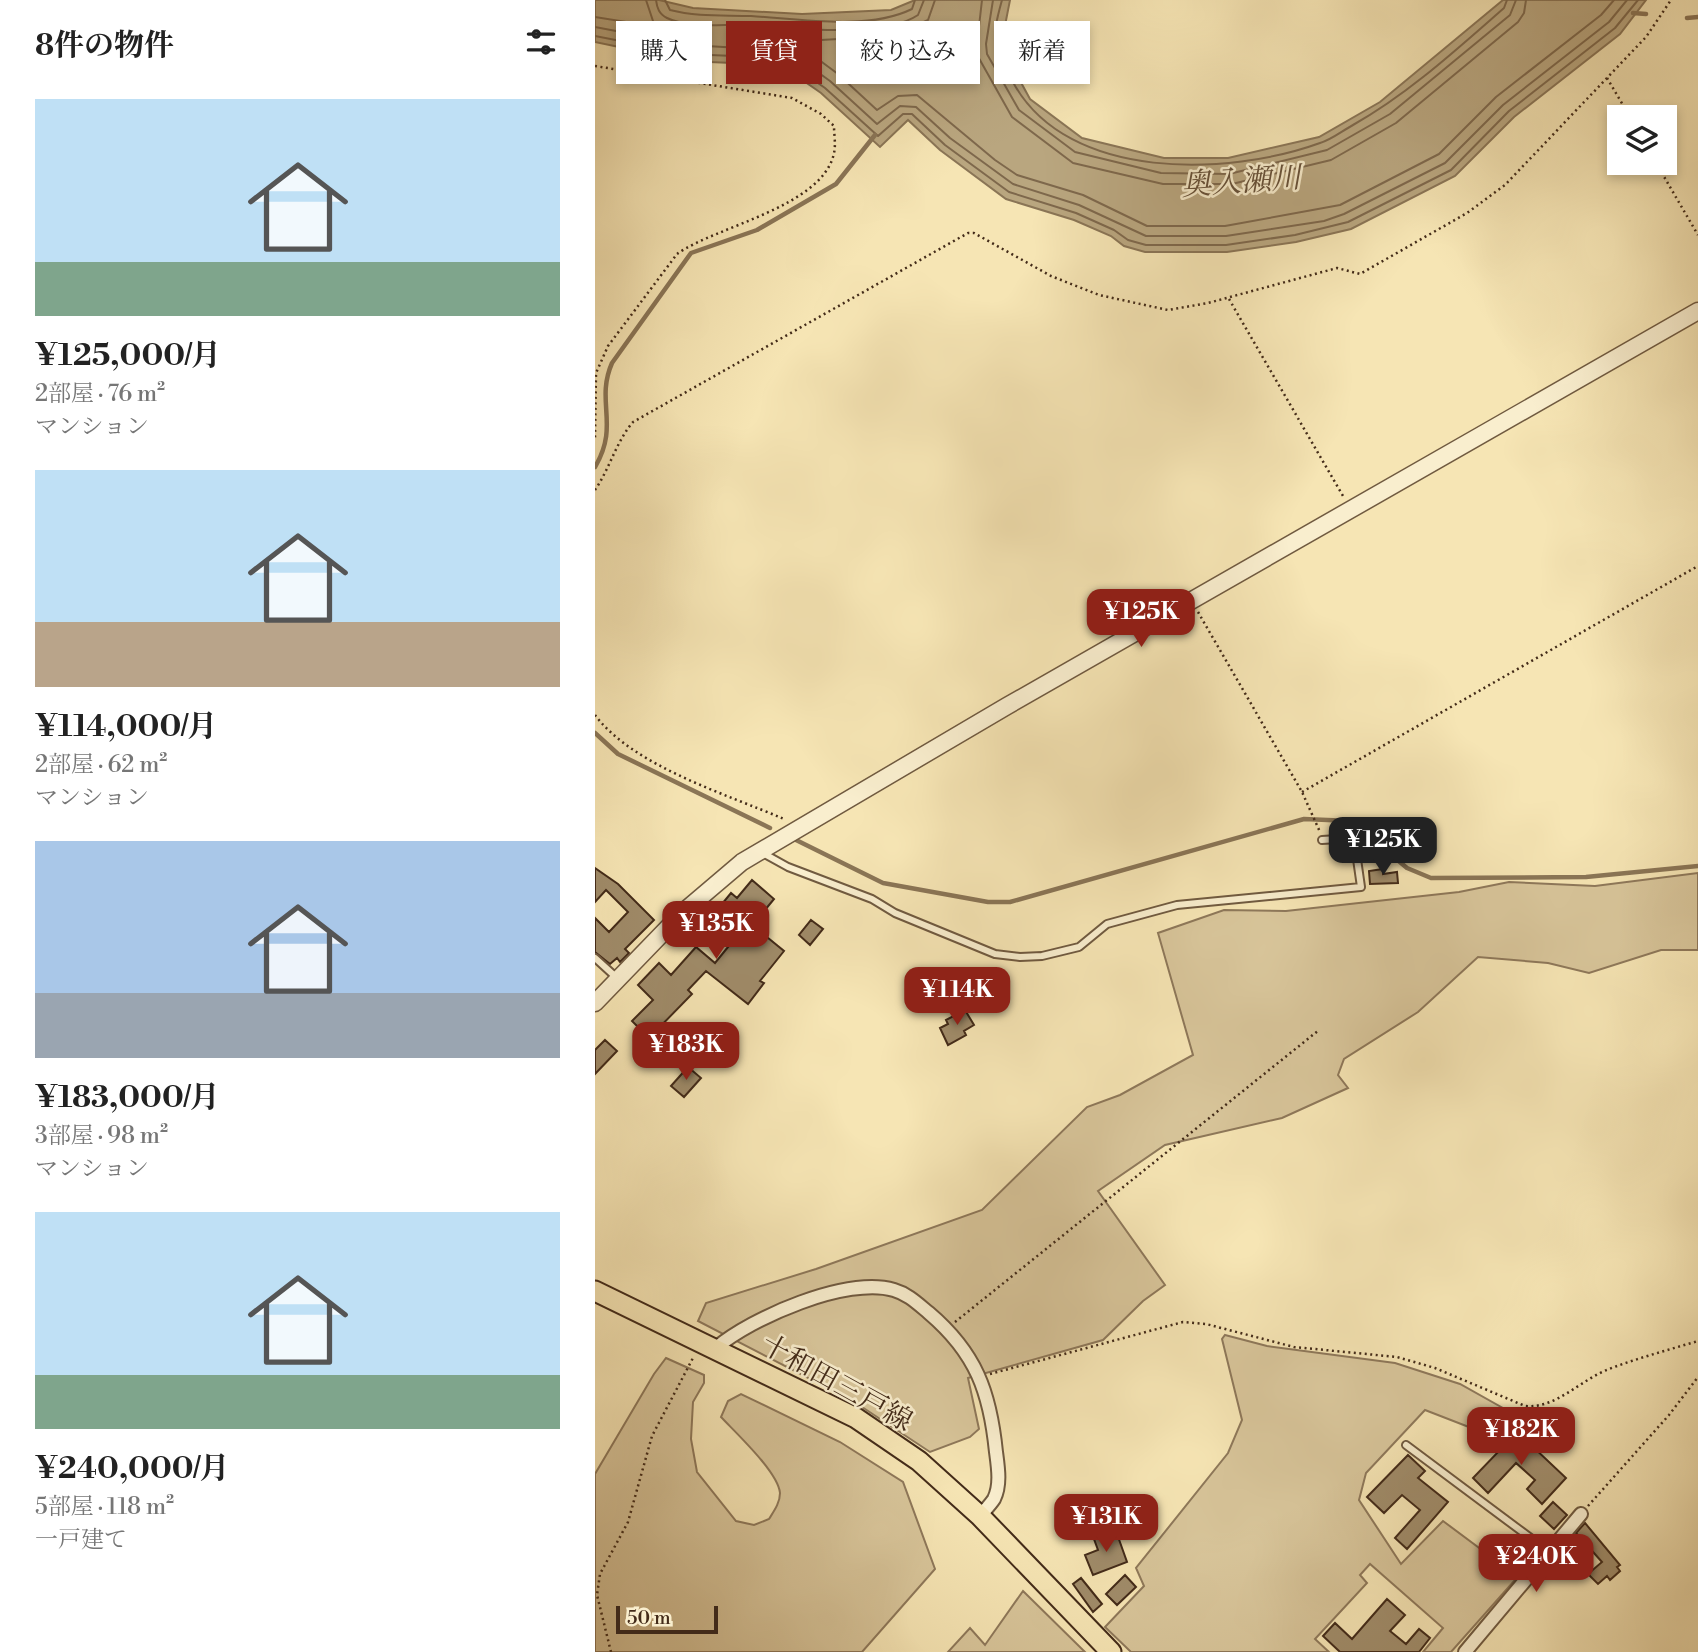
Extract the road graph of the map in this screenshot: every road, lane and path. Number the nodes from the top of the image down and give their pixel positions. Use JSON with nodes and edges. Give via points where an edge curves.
{"nodes":[{"id":1,"x":1671,"y":0,"type":"edge"},
{"id":2,"x":595,"y":66,"type":"edge"},
{"id":3,"x":1608,"y":78,"type":"junction"},
{"id":4,"x":1623,"y":105,"type":"edge"},
{"id":5,"x":1663,"y":175,"type":"edge"},
{"id":6,"x":1698,"y":235,"type":"edge"},
{"id":7,"x":1228,"y":298,"type":"junction"},
{"id":8,"x":1698,"y":311,"type":"edge"},
{"id":9,"x":595,"y":438,"type":"edge"},
{"id":10,"x":595,"y":490,"type":"edge"},
{"id":11,"x":1350,"y":508,"type":"junction"},
{"id":12,"x":1698,"y":566,"type":"edge"},
{"id":13,"x":1191,"y":600,"type":"junction"},
{"id":14,"x":595,"y":715,"type":"edge"},
{"id":15,"x":1302,"y":792,"type":"junction"},
{"id":16,"x":800,"y":826,"type":"junction"},
{"id":17,"x":1318,"y":826,"type":"dead end"},
{"id":18,"x":1322,"y":839,"type":"dead end"},
{"id":19,"x":760,"y":851,"type":"junction"},
{"id":20,"x":595,"y":958,"type":"edge"},
{"id":21,"x":619,"y":980,"type":"junction"},
{"id":22,"x":595,"y":1003,"type":"edge"},
{"id":23,"x":1319,"y":1030,"type":"dead end"},
{"id":24,"x":595,"y":1291,"type":"edge"},
{"id":25,"x":947,"y":1328,"type":"junction"},
{"id":26,"x":1698,"y":1341,"type":"edge"},
{"id":27,"x":709,"y":1345,"type":"junction"},
{"id":28,"x":981,"y":1377,"type":"junction"},
{"id":29,"x":1698,"y":1377,"type":"edge"},
{"id":30,"x":1406,"y":1445,"type":"dead end"},
{"id":31,"x":1581,"y":1514,"type":"joint"},
{"id":32,"x":980,"y":1516,"type":"junction"},
{"id":33,"x":1548,"y":1551,"type":"junction"},
{"id":34,"x":596,"y":1596,"type":"edge"},
{"id":35,"x":611,"y":1652,"type":"edge"},
{"id":36,"x":1111,"y":1652,"type":"edge"},
{"id":37,"x":1465,"y":1652,"type":"edge"}],
"edges":[{"from":1,"to":3,"type":"path","via":[[1646,37]]},
{"from":2,"to":9,"type":"path","via":[[792,98],[834,126],[834,153],[818,180],[792,199],[677,254],[608,346],[596,373]]},
{"from":3,"to":4,"type":"path"},
{"from":3,"to":7,"type":"path","via":[[1505,185],[1417,244],[1360,274],[1337,268]]},
{"from":5,"to":6,"type":"path"},
{"from":7,"to":10,"type":"path","via":[[1168,310],[1099,295],[968,233],[633,422]]},
{"from":7,"to":11,"type":"path"},
{"from":8,"to":11,"type":"street"},
{"from":11,"to":13,"type":"street"},
{"from":12,"to":15,"type":"path"},
{"from":13,"to":15,"type":"path"},
{"from":13,"to":16,"type":"street"},
{"from":14,"to":16,"type":"path","via":[[612,736],[649,760]]},
{"from":15,"to":17,"type":"path"},
{"from":16,"to":19,"type":"street"},
{"from":18,"to":19,"type":"lane","via":[[1354,838],[1361,887],[1177,905],[1107,924],[1079,947],[1020,957],[995,954]]},
{"from":19,"to":21,"type":"street","via":[[720,879]]},
{"from":20,"to":21,"type":"lane"},
{"from":21,"to":22,"type":"street"},
{"from":23,"to":25,"type":"path"},
{"from":24,"to":27,"type":"main road","name":"十和田三戸線"},
{"from":25,"to":27,"type":"street","via":[[909,1296],[877,1288],[802,1301]]},
{"from":25,"to":28,"type":"street"},
{"from":26,"to":28,"type":"path","via":[[1606,1370],[1537,1407],[1397,1357],[1294,1347],[1182,1322]]},
{"from":27,"to":32,"type":"main road","name":"十和田三戸線","via":[[856,1418],[919,1461]]},
{"from":27,"to":34,"type":"path","via":[[652,1436],[628,1522],[600,1574]]},
{"from":28,"to":32,"type":"street","via":[[992,1410],[999,1476],[993,1499]]},
{"from":29,"to":31,"type":"path"},
{"from":30,"to":33,"type":"lane"},
{"from":31,"to":33,"type":"street"},
{"from":32,"to":36,"type":"main road","name":"十和田三戸線"},
{"from":33,"to":37,"type":"street"},
{"from":34,"to":35,"type":"path"}]}
